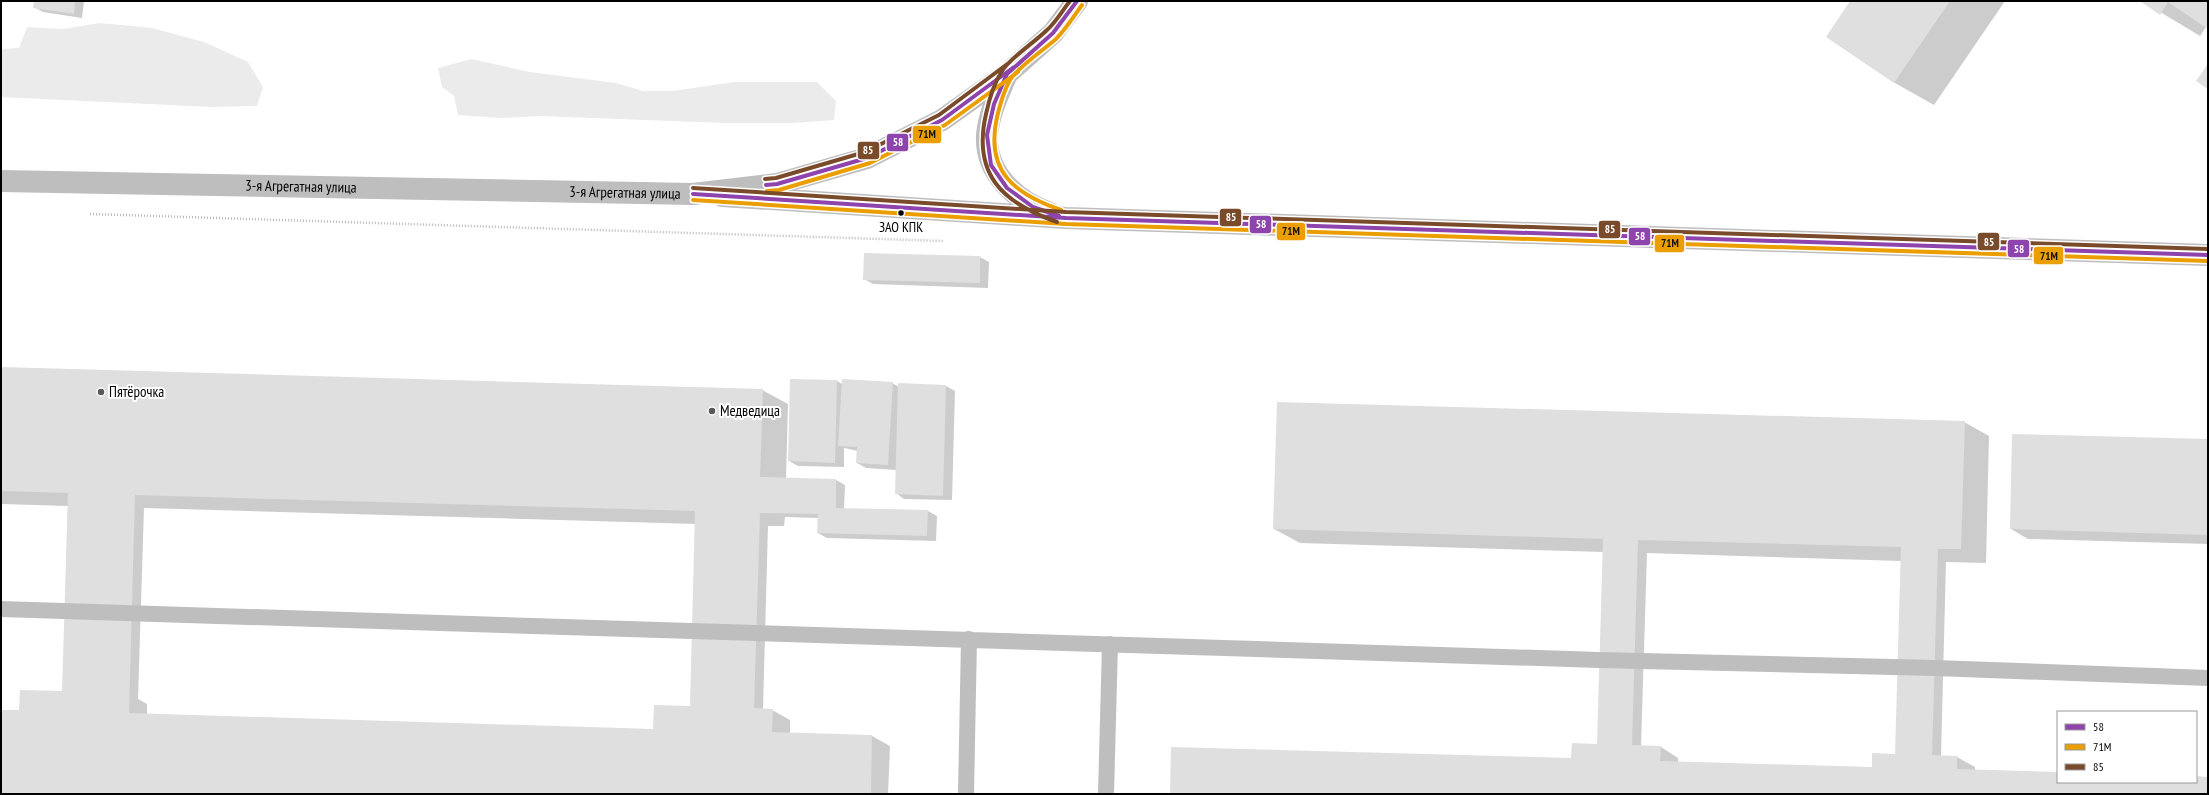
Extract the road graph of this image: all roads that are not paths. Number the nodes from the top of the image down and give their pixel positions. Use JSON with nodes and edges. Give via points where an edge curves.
{"nodes":[{"id":1,"x":1077,"y":1,"type":"edge"},
{"id":2,"x":1007,"y":74,"type":"junction"},
{"id":3,"x":1,"y":181,"type":"edge"},
{"id":4,"x":693,"y":194,"type":"junction"},
{"id":5,"x":1066,"y":218,"type":"junction"},
{"id":6,"x":2208,"y":255,"type":"edge"},
{"id":7,"x":1,"y":609,"type":"edge"},
{"id":8,"x":969,"y":639,"type":"junction"},
{"id":9,"x":1110,"y":644,"type":"junction"},
{"id":10,"x":2208,"y":678,"type":"edge"},
{"id":11,"x":966,"y":794,"type":"edge"},
{"id":12,"x":1106,"y":794,"type":"edge"}],
"edges":[{"from":1,"to":2,"type":"street","via":[[1053,33]]},
{"from":2,"to":4,"type":"street","via":[[942,120],[867,158],[777,184]]},
{"from":2,"to":5,"type":"street","via":[[994,104],[987,135],[991,165],[1008,188],[1033,207]]},
{"from":3,"to":4,"type":"street","name":"3-я Агрегатная улица"},
{"from":4,"to":5,"type":"street","name":"3-я Агрегатная улица"},
{"from":5,"to":6,"type":"street","name":"3-я Агрегатная улица"},
{"from":7,"to":8,"type":"lane"},
{"from":8,"to":9,"type":"lane"},
{"from":8,"to":11,"type":"lane"},
{"from":9,"to":10,"type":"lane"},
{"from":9,"to":12,"type":"lane"}]}
